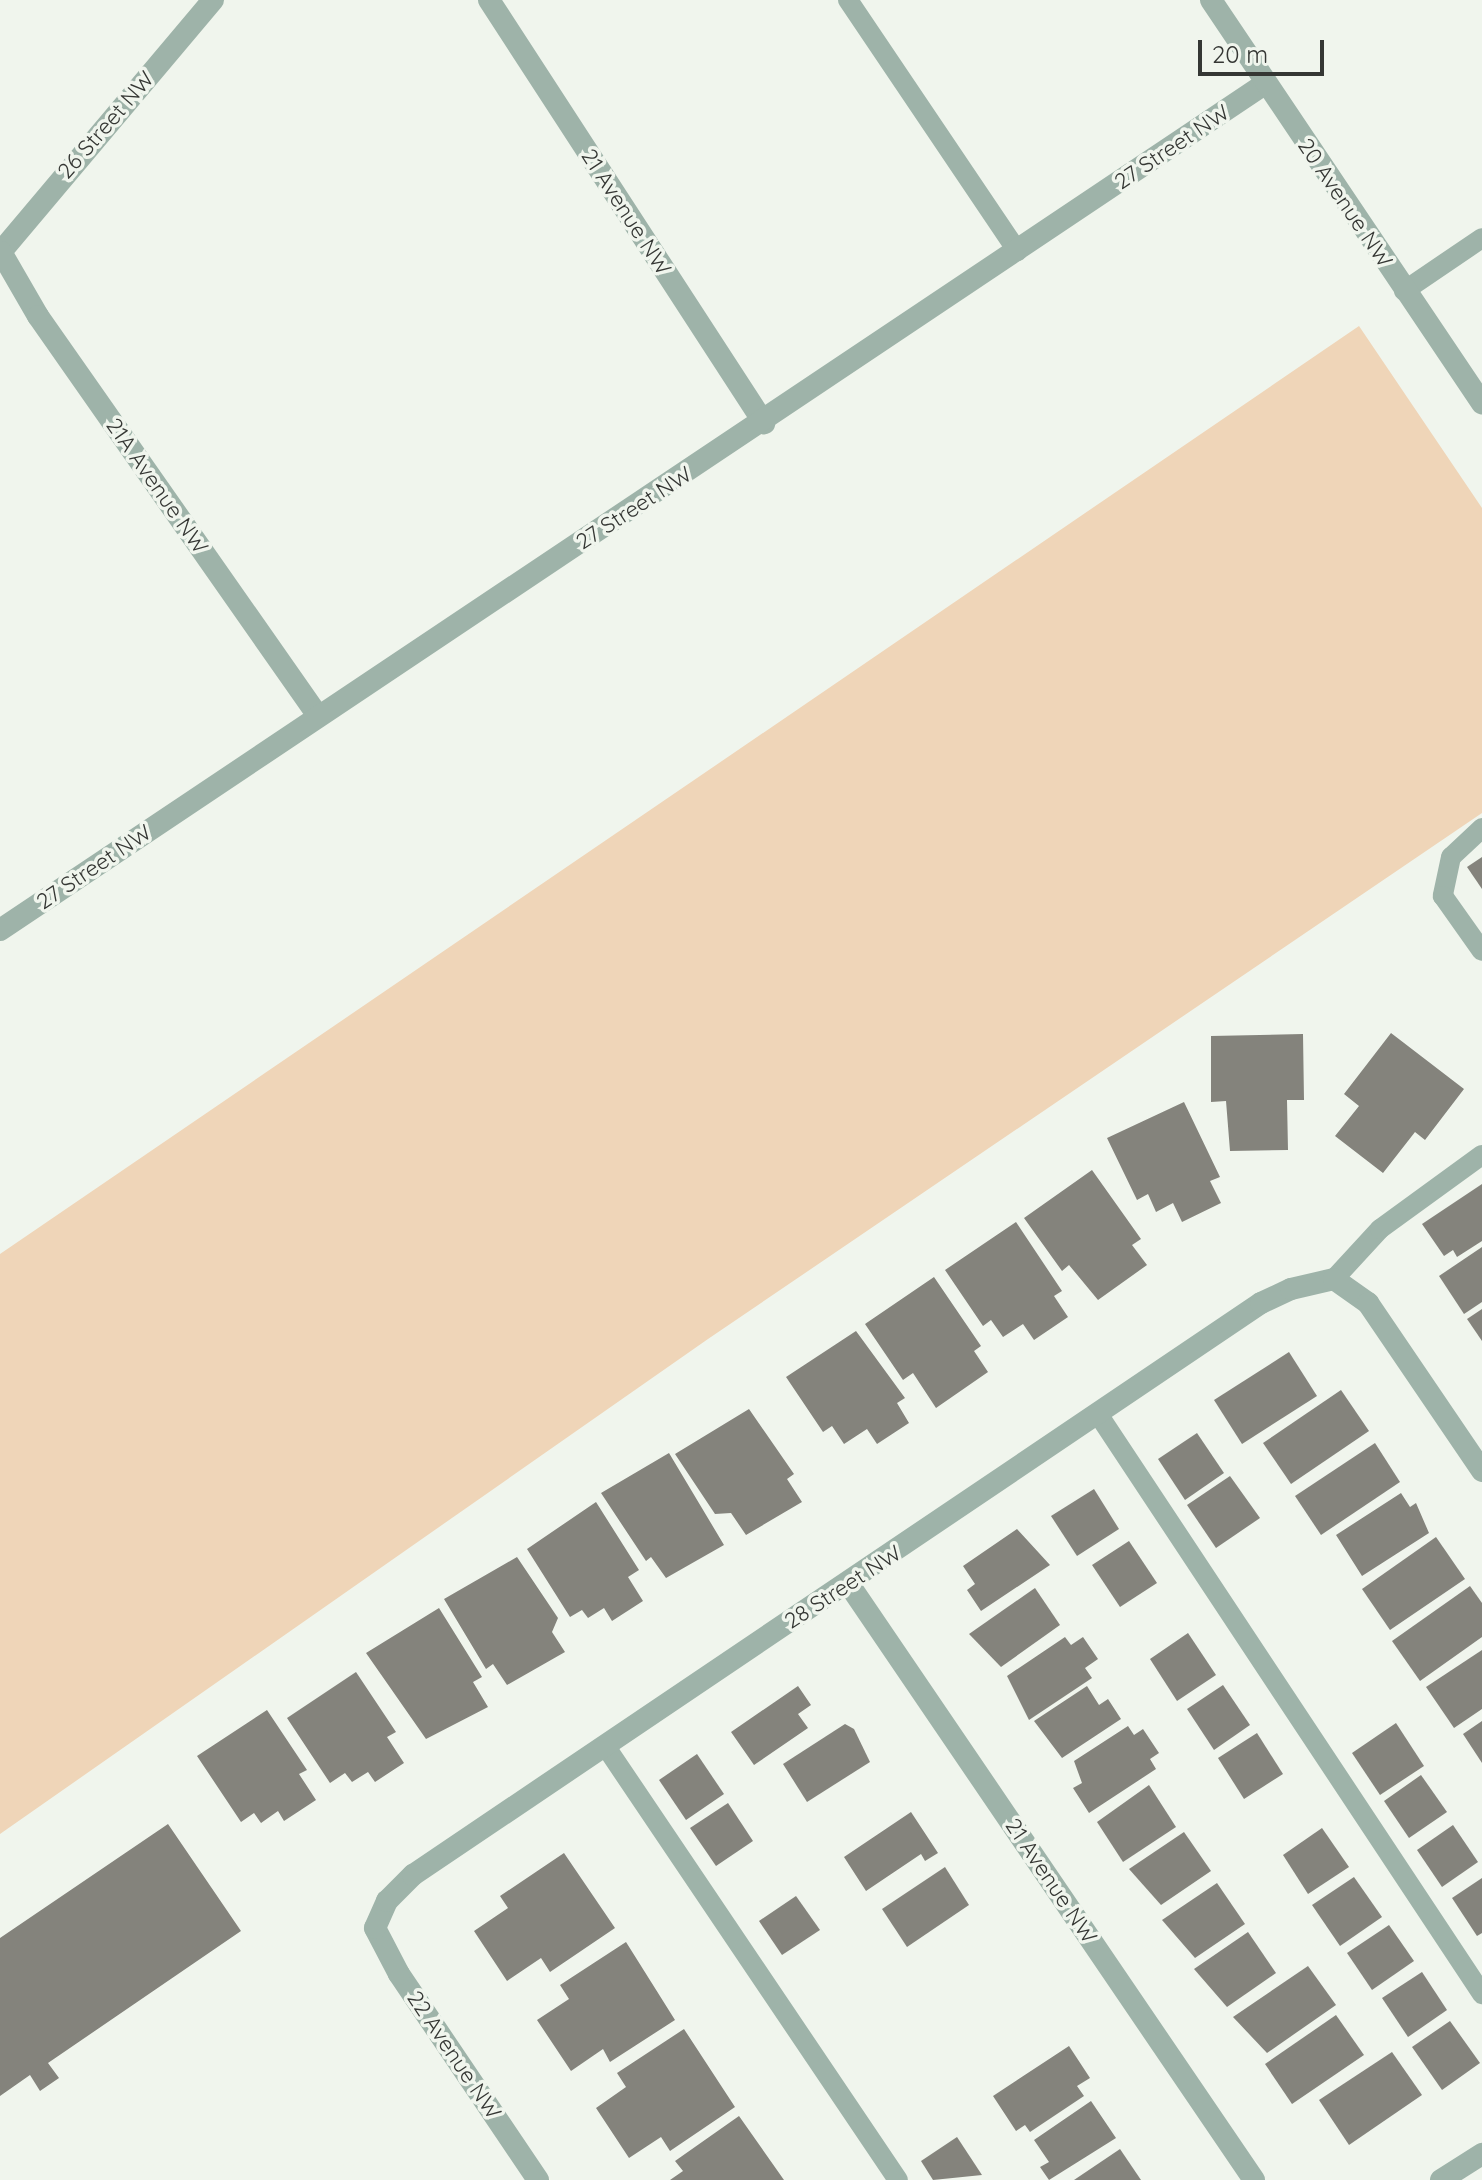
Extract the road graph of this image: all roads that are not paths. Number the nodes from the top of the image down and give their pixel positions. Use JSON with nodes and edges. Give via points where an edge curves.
{"nodes":[{"id":1,"x":213,"y":0,"type":"edge"},
{"id":2,"x":489,"y":0,"type":"edge"},
{"id":3,"x":848,"y":0,"type":"edge"},
{"id":4,"x":1211,"y":0,"type":"edge"},
{"id":5,"x":1266,"y":83,"type":"junction"},
{"id":6,"x":1482,"y":238,"type":"edge"},
{"id":7,"x":1017,"y":251,"type":"junction"},
{"id":8,"x":1,"y":252,"type":"edge"},
{"id":9,"x":1404,"y":291,"type":"junction"},
{"id":10,"x":1482,"y":404,"type":"edge"},
{"id":11,"x":764,"y":423,"type":"junction"},
{"id":12,"x":318,"y":716,"type":"junction"},
{"id":13,"x":1482,"y":828,"type":"edge"},
{"id":14,"x":0,"y":930,"type":"edge"},
{"id":15,"x":1482,"y":951,"type":"edge"},
{"id":16,"x":1482,"y":1155,"type":"edge"},
{"id":17,"x":1334,"y":1279,"type":"junction"},
{"id":18,"x":1098,"y":1414,"type":"junction"},
{"id":19,"x":1482,"y":1471,"type":"edge"},
{"id":20,"x":848,"y":1583,"type":"junction"},
{"id":21,"x":606,"y":1747,"type":"junction"},
{"id":22,"x":375,"y":1928,"type":"joint"},
{"id":23,"x":1482,"y":1994,"type":"edge"},
{"id":24,"x":1482,"y":2154,"type":"edge"},
{"id":25,"x":538,"y":2180,"type":"edge"},
{"id":26,"x":898,"y":2180,"type":"edge"},
{"id":27,"x":1254,"y":2180,"type":"edge"},
{"id":28,"x":1441,"y":2180,"type":"edge"}],
"edges":[{"from":1,"to":8,"type":"street","name":"26 Street NW"},
{"from":2,"to":11,"type":"street","name":"21 Avenue NW"},
{"from":3,"to":7,"type":"lane"},
{"from":4,"to":5,"type":"street","name":"20 Avenue NW"},
{"from":5,"to":7,"type":"street","name":"27 Street NW"},
{"from":5,"to":9,"type":"street","name":"20 Avenue NW"},
{"from":6,"to":9,"type":"lane"},
{"from":7,"to":11,"type":"street","name":"27 Street NW"},
{"from":8,"to":12,"type":"street","name":"21A Avenue NW","via":[[38,316]]},
{"from":9,"to":10,"type":"street","name":"20 Avenue NW"},
{"from":11,"to":12,"type":"street","name":"27 Street NW"},
{"from":12,"to":14,"type":"street","name":"27 Street NW"},
{"from":13,"to":15,"type":"lane","via":[[1451,857],[1443,896]]},
{"from":16,"to":17,"type":"lane","via":[[1380,1229]]},
{"from":17,"to":18,"type":"street","name":"28 Street NW","via":[[1261,1303]]},
{"from":17,"to":19,"type":"street","via":[[1368,1303]]},
{"from":18,"to":20,"type":"street","name":"28 Street NW"},
{"from":18,"to":23,"type":"lane"},
{"from":20,"to":21,"type":"street","name":"28 Street NW"},
{"from":20,"to":27,"type":"street","name":"21 Avenue NW"},
{"from":21,"to":22,"type":"street","name":"28 Street NW","via":[[413,1875],[387,1901]]},
{"from":21,"to":26,"type":"lane"},
{"from":22,"to":25,"type":"street","name":"22 Avenue NW","via":[[399,1974]]},
{"from":24,"to":28,"type":"street"}]}
